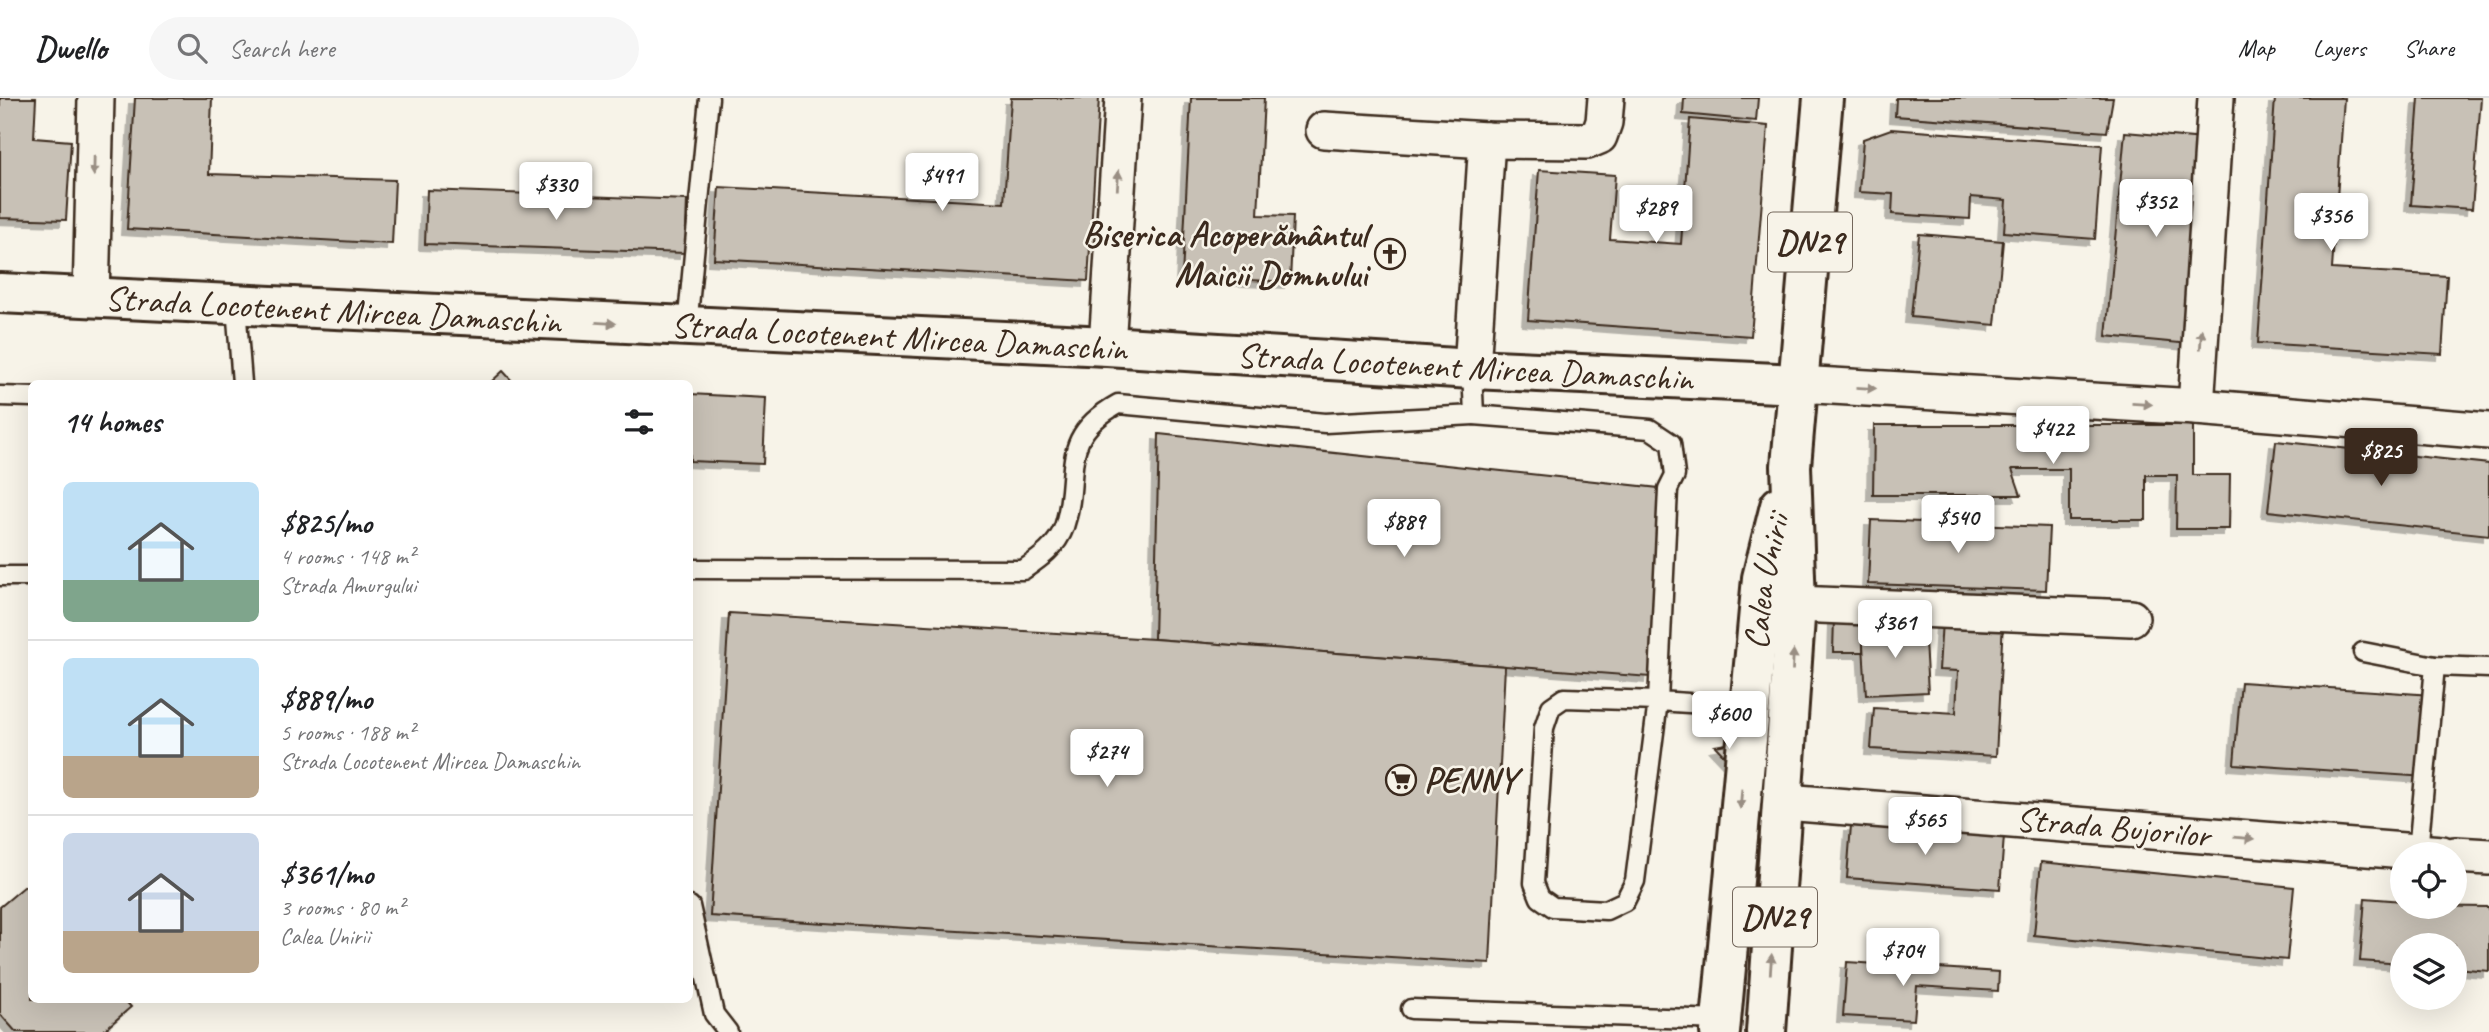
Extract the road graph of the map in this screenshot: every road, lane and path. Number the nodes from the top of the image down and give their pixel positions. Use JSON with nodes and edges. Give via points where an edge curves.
{"nodes":[{"id":1,"x":96,"y":98,"type":"edge"},
{"id":2,"x":709,"y":98,"type":"edge"},
{"id":3,"x":1123,"y":98,"type":"edge"},
{"id":4,"x":1605,"y":98,"type":"edge"},
{"id":5,"x":1823,"y":98,"type":"edge"},
{"id":6,"x":2216,"y":98,"type":"edge"},
{"id":7,"x":1324,"y":130,"type":"dead end"},
{"id":8,"x":1487,"y":141,"type":"junction"},
{"id":9,"x":0,"y":293,"type":"edge"},
{"id":10,"x":91,"y":298,"type":"junction"},
{"id":11,"x":236,"y":306,"type":"junction"},
{"id":12,"x":687,"y":327,"type":"junction"},
{"id":13,"x":1107,"y":346,"type":"junction"},
{"id":14,"x":1472,"y":369,"type":"junction"},
{"id":15,"x":242,"y":380,"type":"edge"},
{"id":16,"x":1798,"y":384,"type":"junction"},
{"id":17,"x":0,"y":396,"type":"edge"},
{"id":18,"x":28,"y":397,"type":"edge"},
{"id":19,"x":2196,"y":407,"type":"junction"},
{"id":20,"x":1474,"y":415,"type":"junction"},
{"id":21,"x":2489,"y":430,"type":"edge"},
{"id":22,"x":1791,"y":466,"type":"junction"},
{"id":23,"x":693,"y":569,"type":"edge"},
{"id":24,"x":0,"y":576,"type":"edge"},
{"id":25,"x":28,"y":576,"type":"edge"},
{"id":26,"x":1796,"y":604,"type":"junction"},
{"id":27,"x":2131,"y":618,"type":"dead end"},
{"id":28,"x":2363,"y":652,"type":"dead end"},
{"id":29,"x":2435,"y":666,"type":"junction"},
{"id":30,"x":2489,"y":668,"type":"edge"},
{"id":31,"x":1658,"y":701,"type":"junction"},
{"id":32,"x":1750,"y":707,"type":"junction"},
{"id":33,"x":1785,"y":802,"type":"junction"},
{"id":34,"x":2430,"y":842,"type":"edge"},
{"id":35,"x":2390,"y":850,"type":"edge"},
{"id":36,"x":2467,"y":856,"type":"edge"},
{"id":37,"x":2489,"y":857,"type":"edge"},
{"id":38,"x":693,"y":920,"type":"edge"},
{"id":39,"x":1411,"y":1009,"type":"dead end"},
{"id":40,"x":1720,"y":1026,"type":"edge"},
{"id":41,"x":728,"y":1032,"type":"edge"},
{"id":42,"x":1766,"y":1032,"type":"edge"}],
"edges":[{"from":1,"to":10,"type":"street","one_way":true},
{"from":2,"to":12,"type":"lane"},
{"from":13,"to":3,"type":"street","one_way":true},
{"from":4,"to":8,"type":"street","via":[[1599,136],[1587,141]]},
{"from":5,"to":16,"type":"street","name":"Calea Unirii","number":"DN29"},
{"from":19,"to":6,"type":"street","one_way":true},
{"from":7,"to":8,"type":"street"},
{"from":8,"to":14,"type":"street"},
{"from":9,"to":10,"type":"street","name":"Strada Locotenent Mircea Damaschin"},
{"from":10,"to":11,"type":"street","name":"Strada Locotenent Mircea Damaschin"},
{"from":11,"to":12,"type":"street","name":"Strada Locotenent Mircea Damaschin","one_way":true},
{"from":11,"to":15,"type":"lane"},
{"from":12,"to":13,"type":"street","name":"Strada Locotenent Mircea Damaschin"},
{"from":13,"to":14,"type":"street","name":"Strada Locotenent Mircea Damaschin"},
{"from":14,"to":16,"type":"street","name":"Strada Locotenent Mircea Damaschin"},
{"from":14,"to":20,"type":"lane"},
{"from":16,"to":19,"type":"street","one_way":true},
{"from":16,"to":22,"type":"street","name":"Calea Unirii","number":"DN29"},
{"from":17,"to":18,"type":"lane"},
{"from":19,"to":21,"type":"street"},
{"from":20,"to":23,"type":"lane","via":[[1325,423],[1118,404],[1089,425],[1075,447],[1064,527],[1048,552],[1023,570]]},
{"from":20,"to":31,"type":"lane","via":[[1650,429],[1671,443],[1675,475],[1668,489]]},
{"from":22,"to":26,"type":"street","name":"Calea Unirii","number":"DN29"},
{"from":22,"to":32,"type":"street","name":"Calea Unirii","number":"DN29","via":[[1762,578]]},
{"from":24,"to":25,"type":"lane"},
{"from":26,"to":27,"type":"street"},
{"from":33,"to":26,"type":"street","name":"Calea Unirii","number":"DN29","one_way":true},
{"from":28,"to":29,"type":"lane"},
{"from":29,"to":30,"type":"lane"},
{"from":29,"to":34,"type":"lane"},
{"from":31,"to":31,"type":"lane","via":[[1635,881],[1625,901],[1606,910],[1553,907],[1540,898],[1534,883],[1544,728],[1551,707],[1564,698]]},
{"from":31,"to":32,"type":"lane"},
{"from":32,"to":40,"type":"street","name":"Calea Unirii","number":"DN29","one_way":true},
{"from":33,"to":35,"type":"street","name":"Strada Bujorilor","one_way":true},
{"from":42,"to":33,"type":"street","name":"Calea Unirii","number":"DN29","one_way":true},
{"from":36,"to":37,"type":"street"},
{"from":38,"to":41,"type":"lane","via":[[714,1014]]},
{"from":39,"to":40,"type":"lane"}]}
